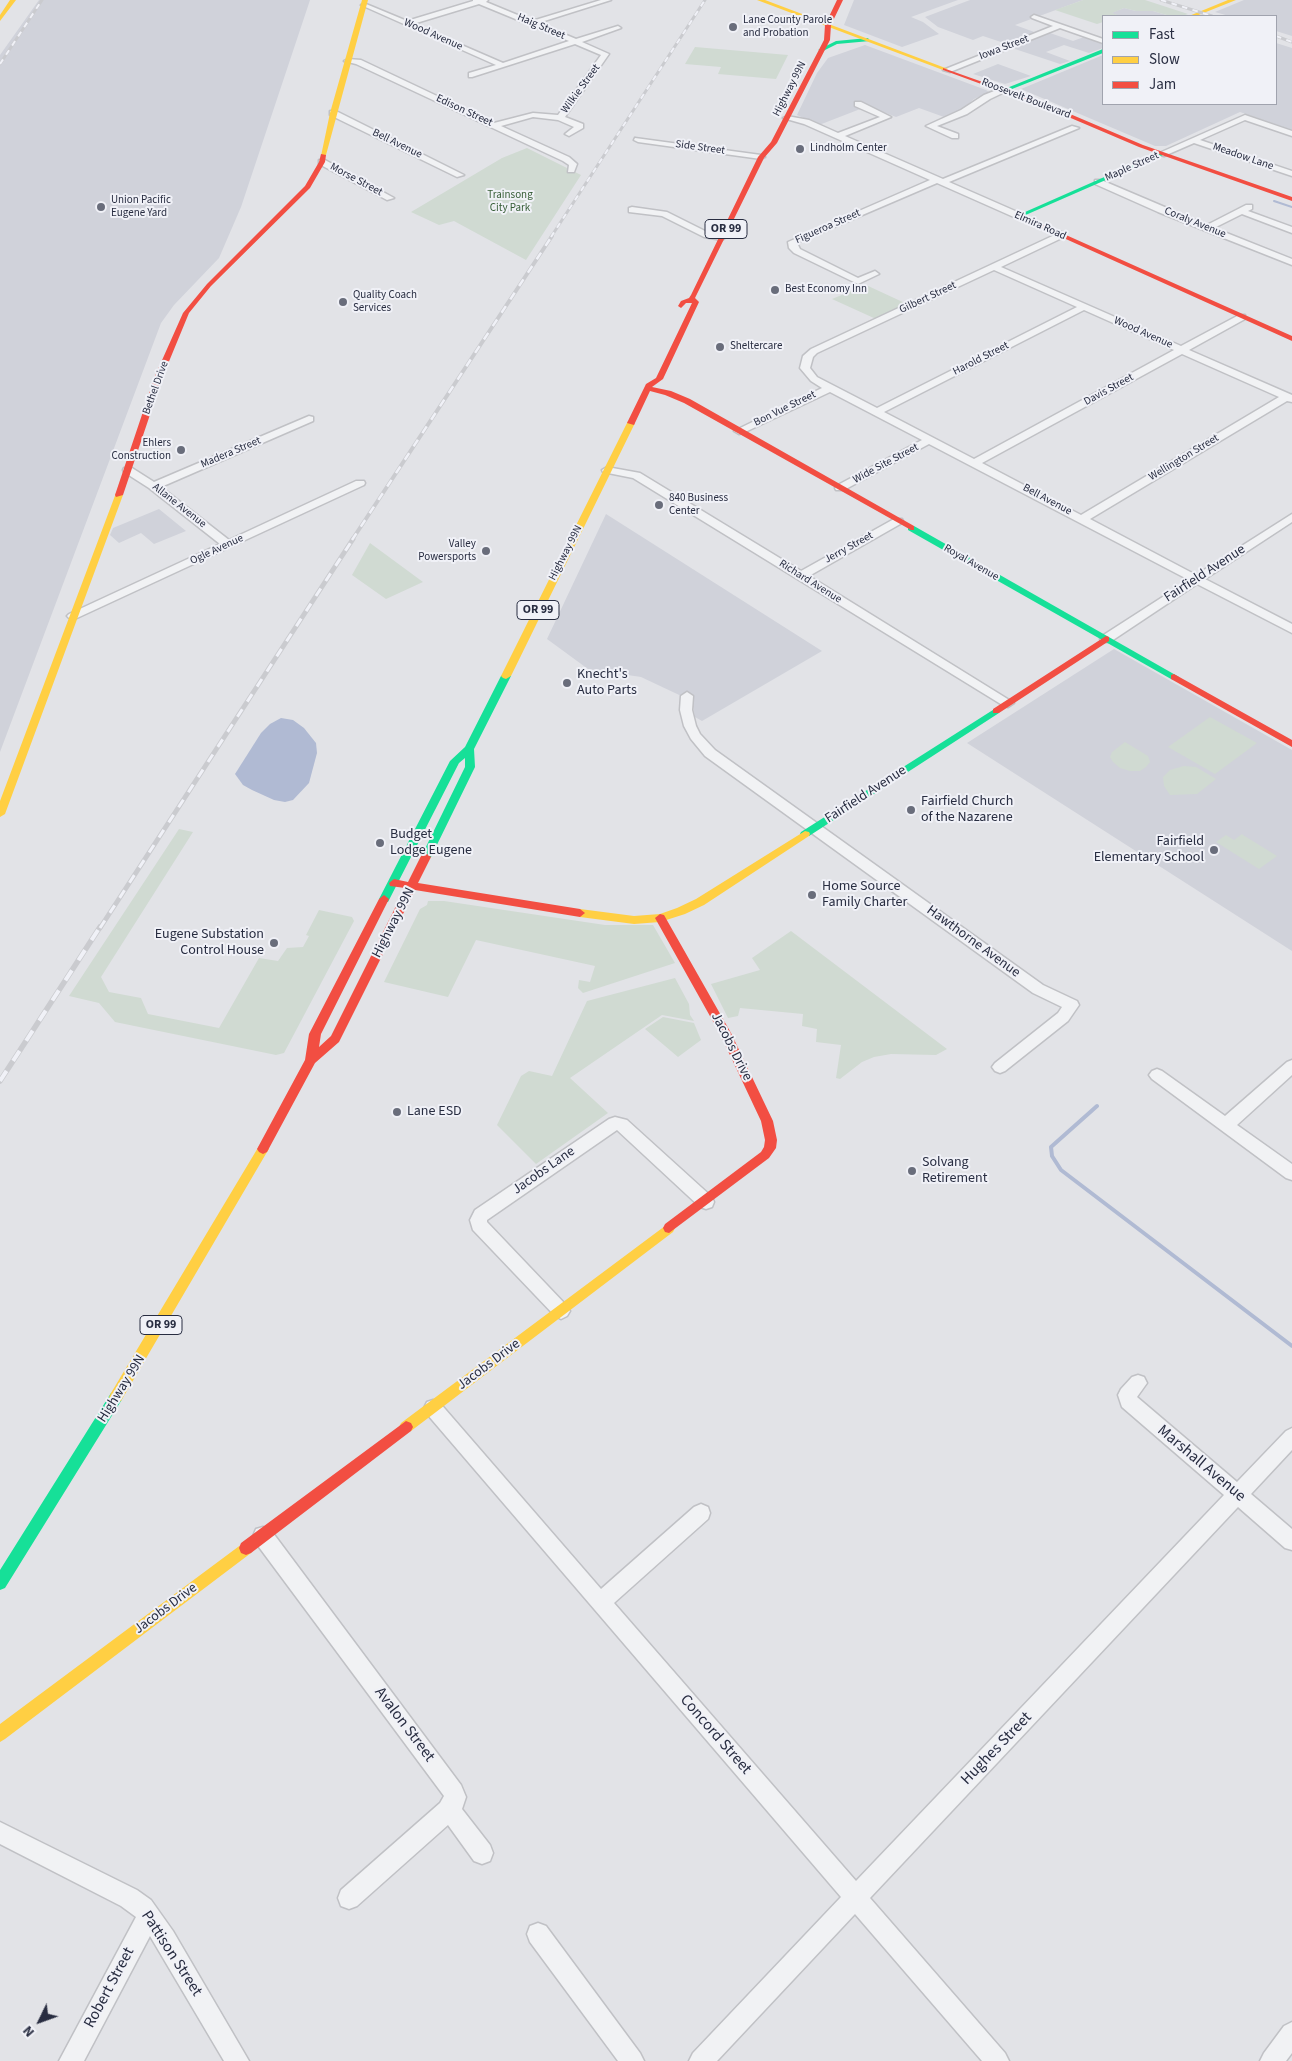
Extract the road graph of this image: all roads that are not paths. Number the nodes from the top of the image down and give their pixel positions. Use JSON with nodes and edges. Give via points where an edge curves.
{"nodes":[{"id":1,"x":13,"y":0,"type":"edge"},
{"id":2,"x":760,"y":0,"type":"edge"},
{"id":3,"x":840,"y":0,"type":"edge"},
{"id":4,"x":1233,"y":0,"type":"edge"},
{"id":5,"x":480,"y":1,"type":"edge"},
{"id":6,"x":603,"y":1,"type":"edge"},
{"id":7,"x":365,"y":2,"type":"edge"},
{"id":8,"x":1196,"y":14,"type":"edge"},
{"id":9,"x":1034,"y":17,"type":"dead end"},
{"id":10,"x":0,"y":19,"type":"edge"},
{"id":11,"x":407,"y":23,"type":"junction"},
{"id":12,"x":532,"y":23,"type":"junction"},
{"id":13,"x":828,"y":26,"type":"junction"},
{"id":14,"x":1060,"y":26,"type":"junction"},
{"id":15,"x":618,"y":28,"type":"dead end"},
{"id":16,"x":868,"y":40,"type":"junction"},
{"id":17,"x":576,"y":41,"type":"junction"},
{"id":18,"x":1102,"y":41,"type":"edge"},
{"id":19,"x":821,"y":50,"type":"junction"},
{"id":20,"x":1102,"y":51,"type":"edge"},
{"id":21,"x":605,"y":54,"type":"joint"},
{"id":22,"x":348,"y":61,"type":"junction"},
{"id":23,"x":502,"y":65,"type":"junction"},
{"id":24,"x":947,"y":70,"type":"junction"},
{"id":25,"x":472,"y":75,"type":"dead end"},
{"id":26,"x":1005,"y":90,"type":"junction"},
{"id":27,"x":858,"y":104,"type":"dead end"},
{"id":28,"x":333,"y":112,"type":"junction"},
{"id":29,"x":559,"y":118,"type":"junction"},
{"id":30,"x":787,"y":118,"type":"junction"},
{"id":31,"x":494,"y":125,"type":"junction"},
{"id":32,"x":1075,"y":128,"type":"dead end"},
{"id":33,"x":569,"y":134,"type":"dead end"},
{"id":34,"x":1292,"y":134,"type":"edge"},
{"id":35,"x":839,"y":136,"type":"junction"},
{"id":36,"x":955,"y":136,"type":"dead end"},
{"id":37,"x":638,"y":140,"type":"dead end"},
{"id":38,"x":1194,"y":140,"type":"junction"},
{"id":39,"x":1161,"y":154,"type":"junction"},
{"id":40,"x":762,"y":157,"type":"junction"},
{"id":41,"x":322,"y":162,"type":"junction"},
{"id":42,"x":571,"y":170,"type":"dead end"},
{"id":43,"x":1292,"y":174,"type":"edge"},
{"id":44,"x":460,"y":175,"type":"dead end"},
{"id":45,"x":940,"y":181,"type":"junction"},
{"id":46,"x":1098,"y":182,"type":"junction"},
{"id":47,"x":390,"y":198,"type":"dead end"},
{"id":48,"x":1292,"y":199,"type":"edge"},
{"id":49,"x":1252,"y":206,"type":"dead end"},
{"id":50,"x":632,"y":210,"type":"dead end"},
{"id":51,"x":1242,"y":211,"type":"junction"},
{"id":52,"x":1019,"y":216,"type":"junction"},
{"id":53,"x":1208,"y":228,"type":"junction"},
{"id":54,"x":1292,"y":230,"type":"edge"},
{"id":55,"x":1061,"y":235,"type":"junction"},
{"id":56,"x":722,"y":237,"type":"junction"},
{"id":57,"x":1292,"y":262,"type":"edge"},
{"id":58,"x":994,"y":267,"type":"junction"},
{"id":59,"x":875,"y":274,"type":"dead end"},
{"id":60,"x":1084,"y":307,"type":"junction"},
{"id":61,"x":1242,"y":317,"type":"junction"},
{"id":62,"x":1292,"y":339,"type":"edge"},
{"id":63,"x":1182,"y":350,"type":"junction"},
{"id":64,"x":805,"y":368,"type":"joint"},
{"id":65,"x":649,"y":386,"type":"junction"},
{"id":66,"x":830,"y":388,"type":"junction"},
{"id":67,"x":1289,"y":398,"type":"edge"},
{"id":68,"x":877,"y":412,"type":"junction"},
{"id":69,"x":309,"y":419,"type":"dead end"},
{"id":70,"x":739,"y":431,"type":"junction"},
{"id":71,"x":932,"y":439,"type":"junction"},
{"id":72,"x":976,"y":463,"type":"junction"},
{"id":73,"x":128,"y":470,"type":"junction"},
{"id":74,"x":608,"y":470,"type":"junction"},
{"id":75,"x":360,"y":484,"type":"dead end"},
{"id":76,"x":153,"y":486,"type":"junction"},
{"id":77,"x":840,"y":488,"type":"junction"},
{"id":78,"x":1292,"y":517,"type":"edge"},
{"id":79,"x":1082,"y":519,"type":"junction"},
{"id":80,"x":898,"y":521,"type":"junction"},
{"id":81,"x":229,"y":545,"type":"junction"},
{"id":82,"x":800,"y":576,"type":"junction"},
{"id":83,"x":1196,"y":579,"type":"junction"},
{"id":84,"x":73,"y":616,"type":"junction"},
{"id":85,"x":1292,"y":629,"type":"edge"},
{"id":86,"x":1106,"y":639,"type":"junction"},
{"id":87,"x":687,"y":696,"type":"dead end"},
{"id":88,"x":1008,"y":703,"type":"junction"},
{"id":89,"x":1292,"y":744,"type":"edge"},
{"id":90,"x":469,"y":749,"type":"junction"},
{"id":91,"x":0,"y":814,"type":"edge"},
{"id":92,"x":814,"y":828,"type":"junction"},
{"id":93,"x":394,"y":883,"type":"junction"},
{"id":94,"x":412,"y":886,"type":"junction"},
{"id":95,"x":660,"y":918,"type":"junction"},
{"id":96,"x":311,"y":1060,"type":"junction"},
{"id":97,"x":1292,"y":1066,"type":"edge"},
{"id":98,"x":1000,"y":1067,"type":"dead end"},
{"id":99,"x":1157,"y":1075,"type":"dead end"},
{"id":100,"x":1226,"y":1125,"type":"junction"},
{"id":101,"x":1292,"y":1173,"type":"edge"},
{"id":102,"x":706,"y":1202,"type":"junction"},
{"id":103,"x":561,"y":1311,"type":"junction"},
{"id":104,"x":1138,"y":1383,"type":"dead end"},
{"id":105,"x":433,"y":1408,"type":"junction"},
{"id":106,"x":1292,"y":1437,"type":"edge"},
{"id":107,"x":1238,"y":1495,"type":"junction"},
{"id":108,"x":701,"y":1513,"type":"dead end"},
{"id":109,"x":263,"y":1536,"type":"junction"},
{"id":110,"x":1292,"y":1541,"type":"edge"},
{"id":111,"x":0,"y":1583,"type":"edge"},
{"id":112,"x":601,"y":1602,"type":"junction"},
{"id":113,"x":0,"y":1734,"type":"edge"},
{"id":114,"x":449,"y":1809,"type":"junction"},
{"id":115,"x":0,"y":1833,"type":"edge"},
{"id":116,"x":482,"y":1853,"type":"dead end"},
{"id":117,"x":856,"y":1897,"type":"junction"},
{"id":118,"x":349,"y":1898,"type":"dead end"},
{"id":119,"x":148,"y":1915,"type":"junction"},
{"id":120,"x":538,"y":1934,"type":"dead end"},
{"id":121,"x":1292,"y":2034,"type":"edge"},
{"id":122,"x":71,"y":2061,"type":"edge"},
{"id":123,"x":237,"y":2061,"type":"edge"},
{"id":124,"x":632,"y":2061,"type":"edge"},
{"id":125,"x":701,"y":2061,"type":"edge"},
{"id":126,"x":997,"y":2061,"type":"edge"},
{"id":127,"x":1272,"y":2061,"type":"edge"}],
"edges":[{"from":1,"to":10,"type":"main road"},
{"from":2,"to":13,"type":"main road","name":"Roosevelt Boulevard"},
{"from":3,"to":13,"type":"main road","name":"Highway 99N","number":"OR 99"},
{"from":4,"to":8,"type":"main road"},
{"from":5,"to":11,"type":"street"},
{"from":5,"to":12,"type":"street","name":"Haig Street"},
{"from":6,"to":12,"type":"street"},
{"from":7,"to":11,"type":"street","name":"Wood Avenue"},
{"from":7,"to":22,"type":"main road","name":"Bethel Drive"},
{"from":9,"to":14,"type":"street"},
{"from":11,"to":23,"type":"street","name":"Wood Avenue"},
{"from":12,"to":17,"type":"street","name":"Haig Street"},
{"from":13,"to":16,"type":"main road","name":"Roosevelt Boulevard"},
{"from":13,"to":19,"type":"main road","name":"Highway 99N","number":"OR 99"},
{"from":13,"to":40,"type":"main road","name":"Highway 99N","number":"OR 99","via":[[815,39],[763,141]]},
{"from":14,"to":18,"type":"street"},
{"from":14,"to":24,"type":"street","name":"Iowa Street"},
{"from":15,"to":17,"type":"street"},
{"from":16,"to":19,"type":"main road","via":[[836,43]]},
{"from":16,"to":24,"type":"main road","name":"Roosevelt Boulevard"},
{"from":17,"to":21,"type":"street","name":"Haig Street"},
{"from":17,"to":23,"type":"street"},
{"from":19,"to":30,"type":"main road","name":"Highway 99N","number":"OR 99"},
{"from":20,"to":26,"type":"main road"},
{"from":21,"to":29,"type":"street","name":"Wilkie Street"},
{"from":22,"to":28,"type":"main road","name":"Bethel Drive"},
{"from":22,"to":31,"type":"street","name":"Edison Street","via":[[358,62]]},
{"from":23,"to":25,"type":"street"},
{"from":24,"to":26,"type":"main road","name":"Roosevelt Boulevard"},
{"from":26,"to":36,"type":"street","via":[[930,126]]},
{"from":26,"to":39,"type":"main road","name":"Roosevelt Boulevard"},
{"from":27,"to":35,"type":"street","via":[[887,117]]},
{"from":28,"to":41,"type":"main road","name":"Bethel Drive"},
{"from":28,"to":44,"type":"street","name":"Bell Avenue"},
{"from":29,"to":31,"type":"street","name":"Wilkie Street","via":[[537,114]]},
{"from":29,"to":33,"type":"street","via":[[580,126]]},
{"from":30,"to":35,"type":"street","name":"Elmira Road"},
{"from":30,"to":40,"type":"main road","name":"Highway 99N","number":"OR 99","via":[[774,143]]},
{"from":31,"to":42,"type":"street","name":"Edison Street","via":[[566,159],[573,164]]},
{"from":32,"to":45,"type":"street","name":"Figueroa Street"},
{"from":34,"to":38,"type":"street","name":"Maple Street","via":[[1245,117]]},
{"from":35,"to":45,"type":"street","name":"Elmira Road"},
{"from":37,"to":40,"type":"street","name":"Side Street"},
{"from":38,"to":39,"type":"street","name":"Maple Street"},
{"from":38,"to":43,"type":"street","name":"Meadow Lane"},
{"from":39,"to":46,"type":"main road","name":"Maple Street"},
{"from":39,"to":48,"type":"main road","name":"Roosevelt Boulevard"},
{"from":40,"to":56,"type":"main road","name":"Highway 99N","number":"OR 99"},
{"from":41,"to":47,"type":"street","name":"Morse Street"},
{"from":41,"to":73,"type":"main road","name":"Bethel Drive","via":[[308,187],[189,307],[159,376]]},
{"from":45,"to":52,"type":"street","name":"Elmira Road"},
{"from":45,"to":59,"type":"street","name":"Figueroa Street","via":[[792,242],[797,251],[858,281]]},
{"from":46,"to":52,"type":"main road","name":"Maple Street"},
{"from":46,"to":53,"type":"street","name":"Coraly Avenue"},
{"from":49,"to":51,"type":"street"},
{"from":50,"to":56,"type":"street","via":[[664,214],[707,235]]},
{"from":51,"to":53,"type":"street"},
{"from":51,"to":54,"type":"street"},
{"from":52,"to":55,"type":"main road","name":"Elmira Road"},
{"from":53,"to":57,"type":"street","name":"Coraly Avenue"},
{"from":55,"to":58,"type":"street","name":"Gilbert Street"},
{"from":55,"to":61,"type":"main road","name":"Elmira Road"},
{"from":56,"to":65,"type":"main road","name":"Highway 99N","number":"OR 99","via":[[691,299],[696,302],[659,379]]},
{"from":58,"to":60,"type":"street","name":"Wood Avenue"},
{"from":58,"to":64,"type":"street","name":"Gilbert Street","via":[[814,351],[808,356]]},
{"from":60,"to":63,"type":"street","name":"Wood Avenue"},
{"from":60,"to":68,"type":"street","name":"Harold Street"},
{"from":61,"to":62,"type":"main road","name":"Elmira Road"},
{"from":61,"to":63,"type":"street","name":"Davis Street"},
{"from":63,"to":67,"type":"street","name":"Wood Avenue"},
{"from":63,"to":72,"type":"street","name":"Davis Street"},
{"from":64,"to":66,"type":"street","name":"Bell Avenue","via":[[814,379]]},
{"from":65,"to":70,"type":"main road","name":"Royal Avenue","via":[[676,396]]},
{"from":65,"to":74,"type":"main road","name":"Highway 99N","number":"OR 99"},
{"from":66,"to":68,"type":"street","name":"Bell Avenue"},
{"from":66,"to":70,"type":"street","name":"Bon Vue Street"},
{"from":67,"to":79,"type":"street","name":"Wellington Street"},
{"from":68,"to":71,"type":"street","name":"Bell Avenue"},
{"from":69,"to":76,"type":"street","name":"Madera Street"},
{"from":70,"to":77,"type":"main road","name":"Royal Avenue"},
{"from":71,"to":72,"type":"street","name":"Bell Avenue"},
{"from":71,"to":77,"type":"street","name":"Wide Site Street"},
{"from":72,"to":79,"type":"street","name":"Bell Avenue"},
{"from":73,"to":76,"type":"street","name":"Allane Avenue"},
{"from":73,"to":84,"type":"main road","name":"Bethel Drive"},
{"from":74,"to":82,"type":"street","name":"Richard Avenue","via":[[636,475]]},
{"from":74,"to":90,"type":"main road","name":"Highway 99N","number":"OR 99"},
{"from":75,"to":81,"type":"street","name":"Ogle Avenue"},
{"from":76,"to":81,"type":"street","name":"Allane Avenue"},
{"from":77,"to":80,"type":"main road","name":"Royal Avenue"},
{"from":78,"to":83,"type":"street","name":"Fairfield Avenue"},
{"from":79,"to":83,"type":"street","name":"Bell Avenue"},
{"from":80,"to":82,"type":"street","name":"Jerry Street"},
{"from":80,"to":86,"type":"main road","name":"Royal Avenue"},
{"from":81,"to":84,"type":"street","name":"Ogle Avenue"},
{"from":82,"to":88,"type":"street","name":"Richard Avenue"},
{"from":83,"to":85,"type":"street","name":"Bell Avenue"},
{"from":83,"to":86,"type":"street","name":"Fairfield Avenue"},
{"from":84,"to":91,"type":"main road","name":"Bethel Drive"},
{"from":86,"to":88,"type":"main road","name":"Fairfield Avenue"},
{"from":86,"to":89,"type":"main road","name":"Royal Avenue"},
{"from":87,"to":92,"type":"street","name":"Hawthorne Avenue","via":[[690,726],[701,744]]},
{"from":88,"to":92,"type":"main road","name":"Fairfield Avenue"},
{"from":90,"to":93,"type":"main road","name":"Highway 99N","number":"OR 99","via":[[455,761]]},
{"from":90,"to":94,"type":"main road","name":"Highway 99N","number":"OR 99","via":[[470,766]]},
{"from":92,"to":95,"type":"main road","name":"Fairfield Avenue","via":[[700,902]]},
{"from":92,"to":98,"type":"street","name":"Hawthorne Avenue","via":[[1038,989],[1072,1005],[1063,1017]]},
{"from":93,"to":94,"type":"main road","name":"Fairfield Avenue"},
{"from":93,"to":96,"type":"main road","name":"Highway 99N","number":"OR 99","via":[[316,1034]]},
{"from":94,"to":95,"type":"main road","name":"Fairfield Avenue","via":[[606,917]]},
{"from":94,"to":96,"type":"main road","name":"Highway 99N","number":"OR 99","via":[[335,1039]]},
{"from":95,"to":102,"type":"main road","name":"Jacobs Drive","via":[[725,1033],[770,1133],[770,1148],[765,1155]]},
{"from":96,"to":111,"type":"main road","name":"Highway 99N","number":"OR 99","via":[[196,1266]]},
{"from":97,"to":100,"type":"street"},
{"from":99,"to":100,"type":"street"},
{"from":100,"to":101,"type":"street"},
{"from":102,"to":103,"type":"main road","name":"Jacobs Drive"},
{"from":102,"to":103,"type":"street","name":"Jacobs Lane","via":[[621,1124],[615,1123],[479,1218],[479,1226]]},
{"from":103,"to":105,"type":"main road","name":"Jacobs Drive"},
{"from":104,"to":107,"type":"street","name":"Marshall Avenue","via":[[1127,1395],[1128,1401]]},
{"from":105,"to":109,"type":"main road","name":"Jacobs Drive"},
{"from":105,"to":112,"type":"street","name":"Concord Street"},
{"from":106,"to":107,"type":"street","name":"Hughes Street"},
{"from":107,"to":110,"type":"street","name":"Marshall Avenue"},
{"from":107,"to":117,"type":"street","name":"Hughes Street"},
{"from":108,"to":112,"type":"street"},
{"from":109,"to":113,"type":"main road","name":"Jacobs Drive"},
{"from":109,"to":114,"type":"street","name":"Avalon Street","via":[[454,1792],[453,1805]]},
{"from":112,"to":117,"type":"street","name":"Concord Street"},
{"from":114,"to":116,"type":"street"},
{"from":114,"to":118,"type":"street"},
{"from":115,"to":119,"type":"street","name":"Pattison Street","via":[[129,1898]]},
{"from":117,"to":125,"type":"street","name":"Hughes Street"},
{"from":117,"to":126,"type":"street","name":"Concord Street"},
{"from":119,"to":122,"type":"street","name":"Robert Street"},
{"from":119,"to":123,"type":"street","name":"Pattison Street"},
{"from":120,"to":124,"type":"street"},
{"from":121,"to":127,"type":"street"}]}
